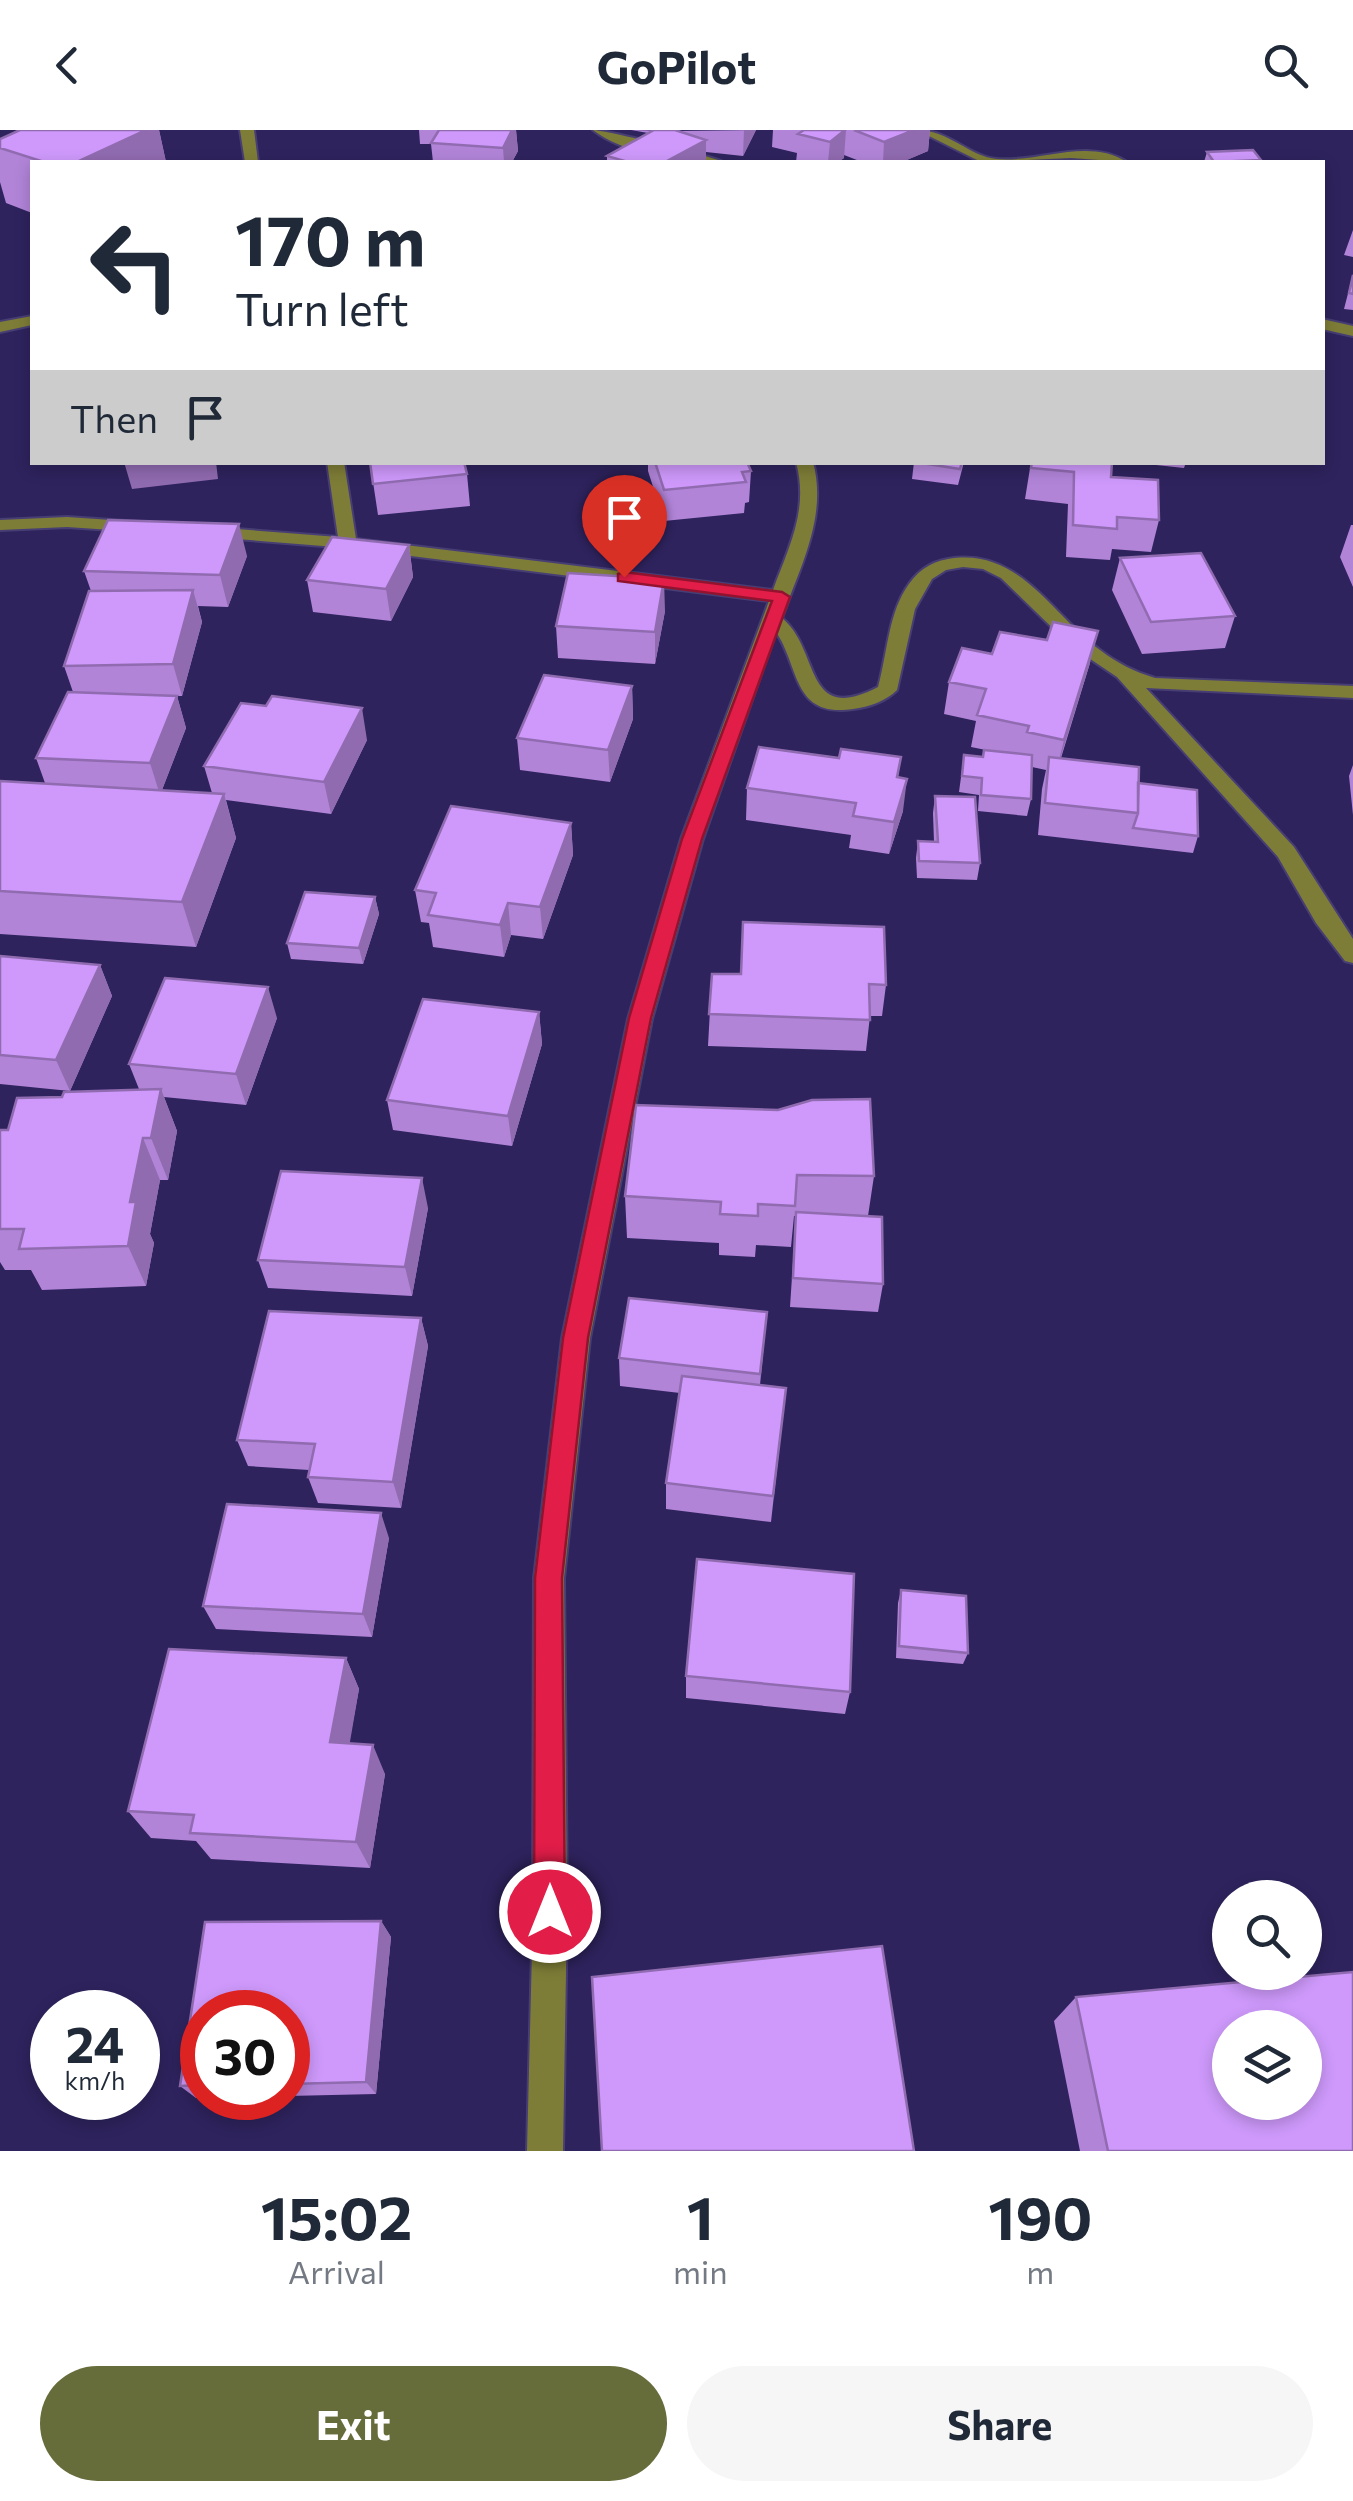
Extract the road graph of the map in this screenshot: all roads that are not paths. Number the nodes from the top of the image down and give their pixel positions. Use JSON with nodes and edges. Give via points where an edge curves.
{"nodes":[{"id":1,"x":247,"y":130,"type":"edge"},
{"id":2,"x":600,"y":130,"type":"edge"},
{"id":3,"x":924,"y":130,"type":"edge"},
{"id":4,"x":252,"y":160,"type":"edge"},
{"id":5,"x":704,"y":160,"type":"edge"},
{"id":6,"x":987,"y":160,"type":"edge"},
{"id":7,"x":1018,"y":160,"type":"edge"},
{"id":8,"x":1108,"y":160,"type":"edge"},
{"id":9,"x":30,"y":321,"type":"edge"},
{"id":10,"x":1325,"y":325,"type":"edge"},
{"id":11,"x":0,"y":327,"type":"edge"},
{"id":12,"x":1353,"y":331,"type":"edge"},
{"id":13,"x":335,"y":465,"type":"edge"},
{"id":14,"x":805,"y":465,"type":"edge"},
{"id":15,"x":0,"y":525,"type":"edge"},
{"id":16,"x":160,"y":528,"type":"edge"},
{"id":17,"x":198,"y":532,"type":"edge"},
{"id":18,"x":348,"y":543,"type":"junction"},
{"id":19,"x":778,"y":609,"type":"junction"},
{"id":20,"x":1126,"y":678,"type":"junction"},
{"id":21,"x":1353,"y":692,"type":"edge"},
{"id":22,"x":1353,"y":955,"type":"edge"},
{"id":23,"x":546,"y":2151,"type":"edge"}],
"edges":[{"from":1,"to":4,"type":"street"},
{"from":2,"to":5,"type":"street","via":[[629,144]]},
{"from":3,"to":6,"type":"street"},
{"from":7,"to":8,"type":"street","via":[[1071,154]]},
{"from":9,"to":11,"type":"street"},
{"from":10,"to":12,"type":"street"},
{"from":13,"to":18,"type":"street"},
{"from":14,"to":19,"type":"street","via":[[810,513]]},
{"from":15,"to":16,"type":"street"},
{"from":17,"to":18,"type":"street"},
{"from":18,"to":19,"type":"street"},
{"from":19,"to":20,"type":"street","via":[[808,690],[822,701],[850,705],[887,690],[905,607],[918,581],[954,562],[998,566]]},
{"from":19,"to":23,"type":"street","via":[[692,839],[640,1018],[576,1338],[549,1578]]},
{"from":20,"to":21,"type":"street"},
{"from":20,"to":22,"type":"street","via":[[1286,852]]}]}
